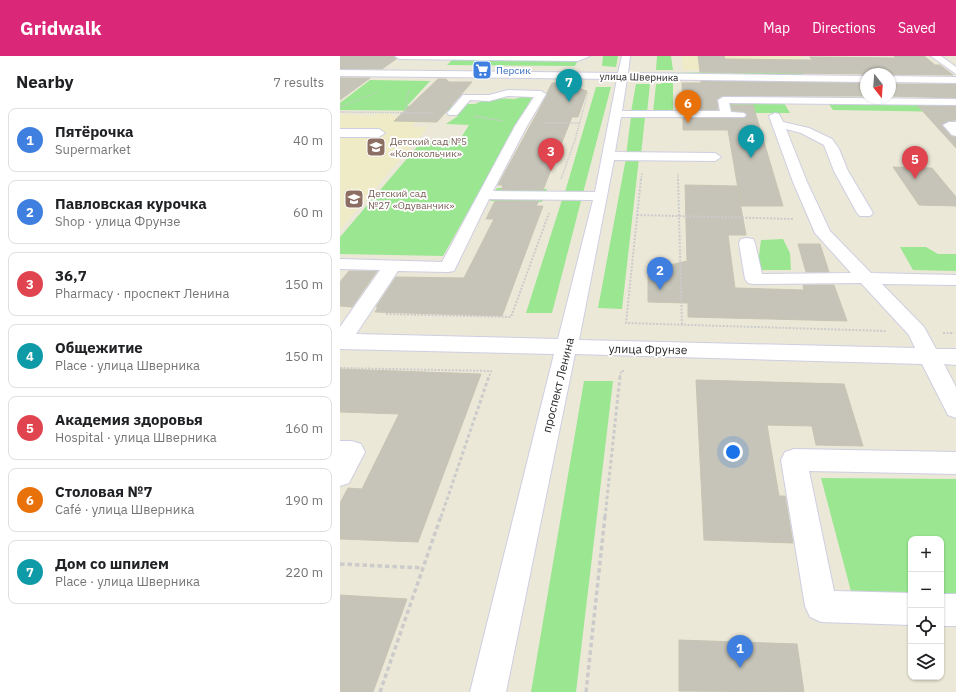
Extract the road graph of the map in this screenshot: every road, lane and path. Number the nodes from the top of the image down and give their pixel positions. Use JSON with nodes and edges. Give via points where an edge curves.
{"nodes":[{"id":1,"x":399,"y":56,"type":"edge"},
{"id":2,"x":586,"y":56,"type":"edge"},
{"id":3,"x":936,"y":56,"type":"edge"},
{"id":4,"x":945,"y":63,"type":"junction"},
{"id":5,"x":956,"y":63,"type":"edge"},
{"id":6,"x":625,"y":66,"type":"edge"},
{"id":7,"x":956,"y":71,"type":"edge"},
{"id":8,"x":340,"y":73,"type":"edge"},
{"id":9,"x":390,"y":74,"type":"junction"},
{"id":10,"x":785,"y":78,"type":"junction"},
{"id":11,"x":860,"y":79,"type":"edge"},
{"id":12,"x":896,"y":79,"type":"edge"},
{"id":13,"x":935,"y":80,"type":"junction"},
{"id":14,"x":956,"y":80,"type":"edge"},
{"id":15,"x":410,"y":86,"type":"dead end"},
{"id":16,"x":383,"y":90,"type":"dead end"},
{"id":17,"x":956,"y":97,"type":"edge"},
{"id":18,"x":796,"y":100,"type":"junction"},
{"id":19,"x":956,"y":102,"type":"edge"},
{"id":20,"x":340,"y":107,"type":"edge"},
{"id":21,"x":801,"y":111,"type":"dead end"},
{"id":22,"x":340,"y":112,"type":"edge"},
{"id":23,"x":406,"y":112,"type":"junction"},
{"id":24,"x":453,"y":113,"type":"junction"},
{"id":25,"x":617,"y":114,"type":"junction"},
{"id":26,"x":726,"y":115,"type":"junction"},
{"id":27,"x":771,"y":117,"type":"junction"},
{"id":28,"x":580,"y":123,"type":"dead end"},
{"id":29,"x":522,"y":124,"type":"junction"},
{"id":30,"x":956,"y":125,"type":"edge"},
{"id":31,"x":956,"y":132,"type":"edge"},
{"id":32,"x":340,"y":133,"type":"edge"},
{"id":33,"x":379,"y":133,"type":"dead end"},
{"id":34,"x":609,"y":156,"type":"junction"},
{"id":35,"x":644,"y":157,"type":"junction"},
{"id":36,"x":678,"y":157,"type":"junction"},
{"id":37,"x":715,"y":157,"type":"dead end"},
{"id":38,"x":484,"y":195,"type":"junction"},
{"id":39,"x":601,"y":196,"type":"junction"},
{"id":40,"x":865,"y":213,"type":"dead end"},
{"id":41,"x":638,"y":215,"type":"junction"},
{"id":42,"x":679,"y":215,"type":"junction"},
{"id":43,"x":816,"y":219,"type":"junction"},
{"id":44,"x":747,"y":243,"type":"dead end"},
{"id":45,"x":340,"y":264,"type":"edge"},
{"id":46,"x":394,"y":265,"type":"junction"},
{"id":47,"x":866,"y":278,"type":"junction"},
{"id":48,"x":956,"y":280,"type":"edge"},
{"id":49,"x":360,"y":314,"type":"junction"},
{"id":50,"x":511,"y":317,"type":"dead end"},
{"id":51,"x":682,"y":325,"type":"junction"},
{"id":52,"x":917,"y":332,"type":"junction"},
{"id":53,"x":956,"y":333,"type":"edge"},
{"id":54,"x":340,"y":342,"type":"edge"},
{"id":55,"x":567,"y":347,"type":"junction"},
{"id":56,"x":930,"y":356,"type":"junction"},
{"id":57,"x":956,"y":357,"type":"edge"},
{"id":58,"x":340,"y":368,"type":"edge"},
{"id":59,"x":621,"y":371,"type":"dead end"},
{"id":60,"x":956,"y":408,"type":"edge"},
{"id":61,"x":340,"y":452,"type":"edge"},
{"id":62,"x":956,"y":463,"type":"edge"},
{"id":63,"x":340,"y":475,"type":"edge"},
{"id":64,"x":340,"y":564,"type":"edge"},
{"id":65,"x":424,"y":568,"type":"junction"},
{"id":66,"x":908,"y":609,"type":"edge"},
{"id":67,"x":944,"y":610,"type":"edge"},
{"id":68,"x":956,"y":610,"type":"edge"},
{"id":69,"x":380,"y":692,"type":"edge"},
{"id":70,"x":488,"y":692,"type":"edge"},
{"id":71,"x":586,"y":692,"type":"edge"}],
"edges":[{"from":1,"to":2,"type":"street"},
{"from":1,"to":9,"type":"street"},
{"from":3,"to":4,"type":"street"},
{"from":4,"to":5,"type":"street"},
{"from":4,"to":7,"type":"street"},
{"from":6,"to":9,"type":"street","name":"улица Шверника"},
{"from":6,"to":10,"type":"street","name":"улица Шверника"},
{"from":6,"to":25,"type":"street","name":"проспект Ленина"},
{"from":8,"to":9,"type":"street","name":"улица Шверника"},
{"from":10,"to":11,"type":"street","name":"улица Шверника"},
{"from":10,"to":18,"type":"street"},
{"from":12,"to":13,"type":"street"},
{"from":13,"to":14,"type":"street"},
{"from":13,"to":17,"type":"street"},
{"from":15,"to":23,"type":"path"},
{"from":16,"to":20,"type":"path"},
{"from":18,"to":19,"type":"street"},
{"from":18,"to":21,"type":"street"},
{"from":18,"to":26,"type":"street","via":[[723,100]]},
{"from":22,"to":23,"type":"path"},
{"from":23,"to":24,"type":"path"},
{"from":24,"to":29,"type":"path"},
{"from":24,"to":29,"type":"street","via":[[467,97],[489,98],[508,93],[541,94]]},
{"from":25,"to":26,"type":"street"},
{"from":25,"to":34,"type":"street","name":"проспект Ленина"},
{"from":26,"to":27,"type":"street"},
{"from":27,"to":40,"type":"street","via":[[828,142]]},
{"from":27,"to":43,"type":"street"},
{"from":28,"to":29,"type":"path"},
{"from":29,"to":38,"type":"street"},
{"from":30,"to":31,"type":"street","via":[[949,125]]},
{"from":32,"to":33,"type":"street"},
{"from":34,"to":35,"type":"street"},
{"from":34,"to":39,"type":"street","name":"проспект Ленина"},
{"from":35,"to":36,"type":"street"},
{"from":35,"to":41,"type":"path"},
{"from":36,"to":37,"type":"street"},
{"from":36,"to":42,"type":"path"},
{"from":38,"to":39,"type":"street"},
{"from":38,"to":46,"type":"street","via":[[448,267]]},
{"from":39,"to":55,"type":"street","name":"проспект Ленина"},
{"from":41,"to":42,"type":"path"},
{"from":41,"to":51,"type":"path","via":[[626,323]]},
{"from":42,"to":43,"type":"path"},
{"from":42,"to":51,"type":"path"},
{"from":43,"to":47,"type":"street","via":[[823,233]]},
{"from":44,"to":47,"type":"street","via":[[754,279]]},
{"from":45,"to":46,"type":"street"},
{"from":46,"to":49,"type":"street"},
{"from":47,"to":48,"type":"street"},
{"from":47,"to":52,"type":"street"},
{"from":49,"to":50,"type":"path"},
{"from":49,"to":54,"type":"street"},
{"from":51,"to":52,"type":"path"},
{"from":52,"to":53,"type":"path"},
{"from":52,"to":56,"type":"street"},
{"from":54,"to":55,"type":"street","name":"улица Фрунзе"},
{"from":55,"to":56,"type":"street","name":"улица Фрунзе"},
{"from":55,"to":70,"type":"street","name":"проспект Ленина","via":[[559,372]]},
{"from":56,"to":57,"type":"street","name":"улица Фрунзе"},
{"from":56,"to":60,"type":"street"},
{"from":58,"to":65,"type":"path","via":[[492,371]]},
{"from":59,"to":71,"type":"path"},
{"from":61,"to":63,"type":"street","via":[[352,452]]},
{"from":62,"to":66,"type":"street","via":[[794,460],[821,606]]},
{"from":64,"to":65,"type":"path"},
{"from":65,"to":69,"type":"path"},
{"from":67,"to":68,"type":"street"}]}
